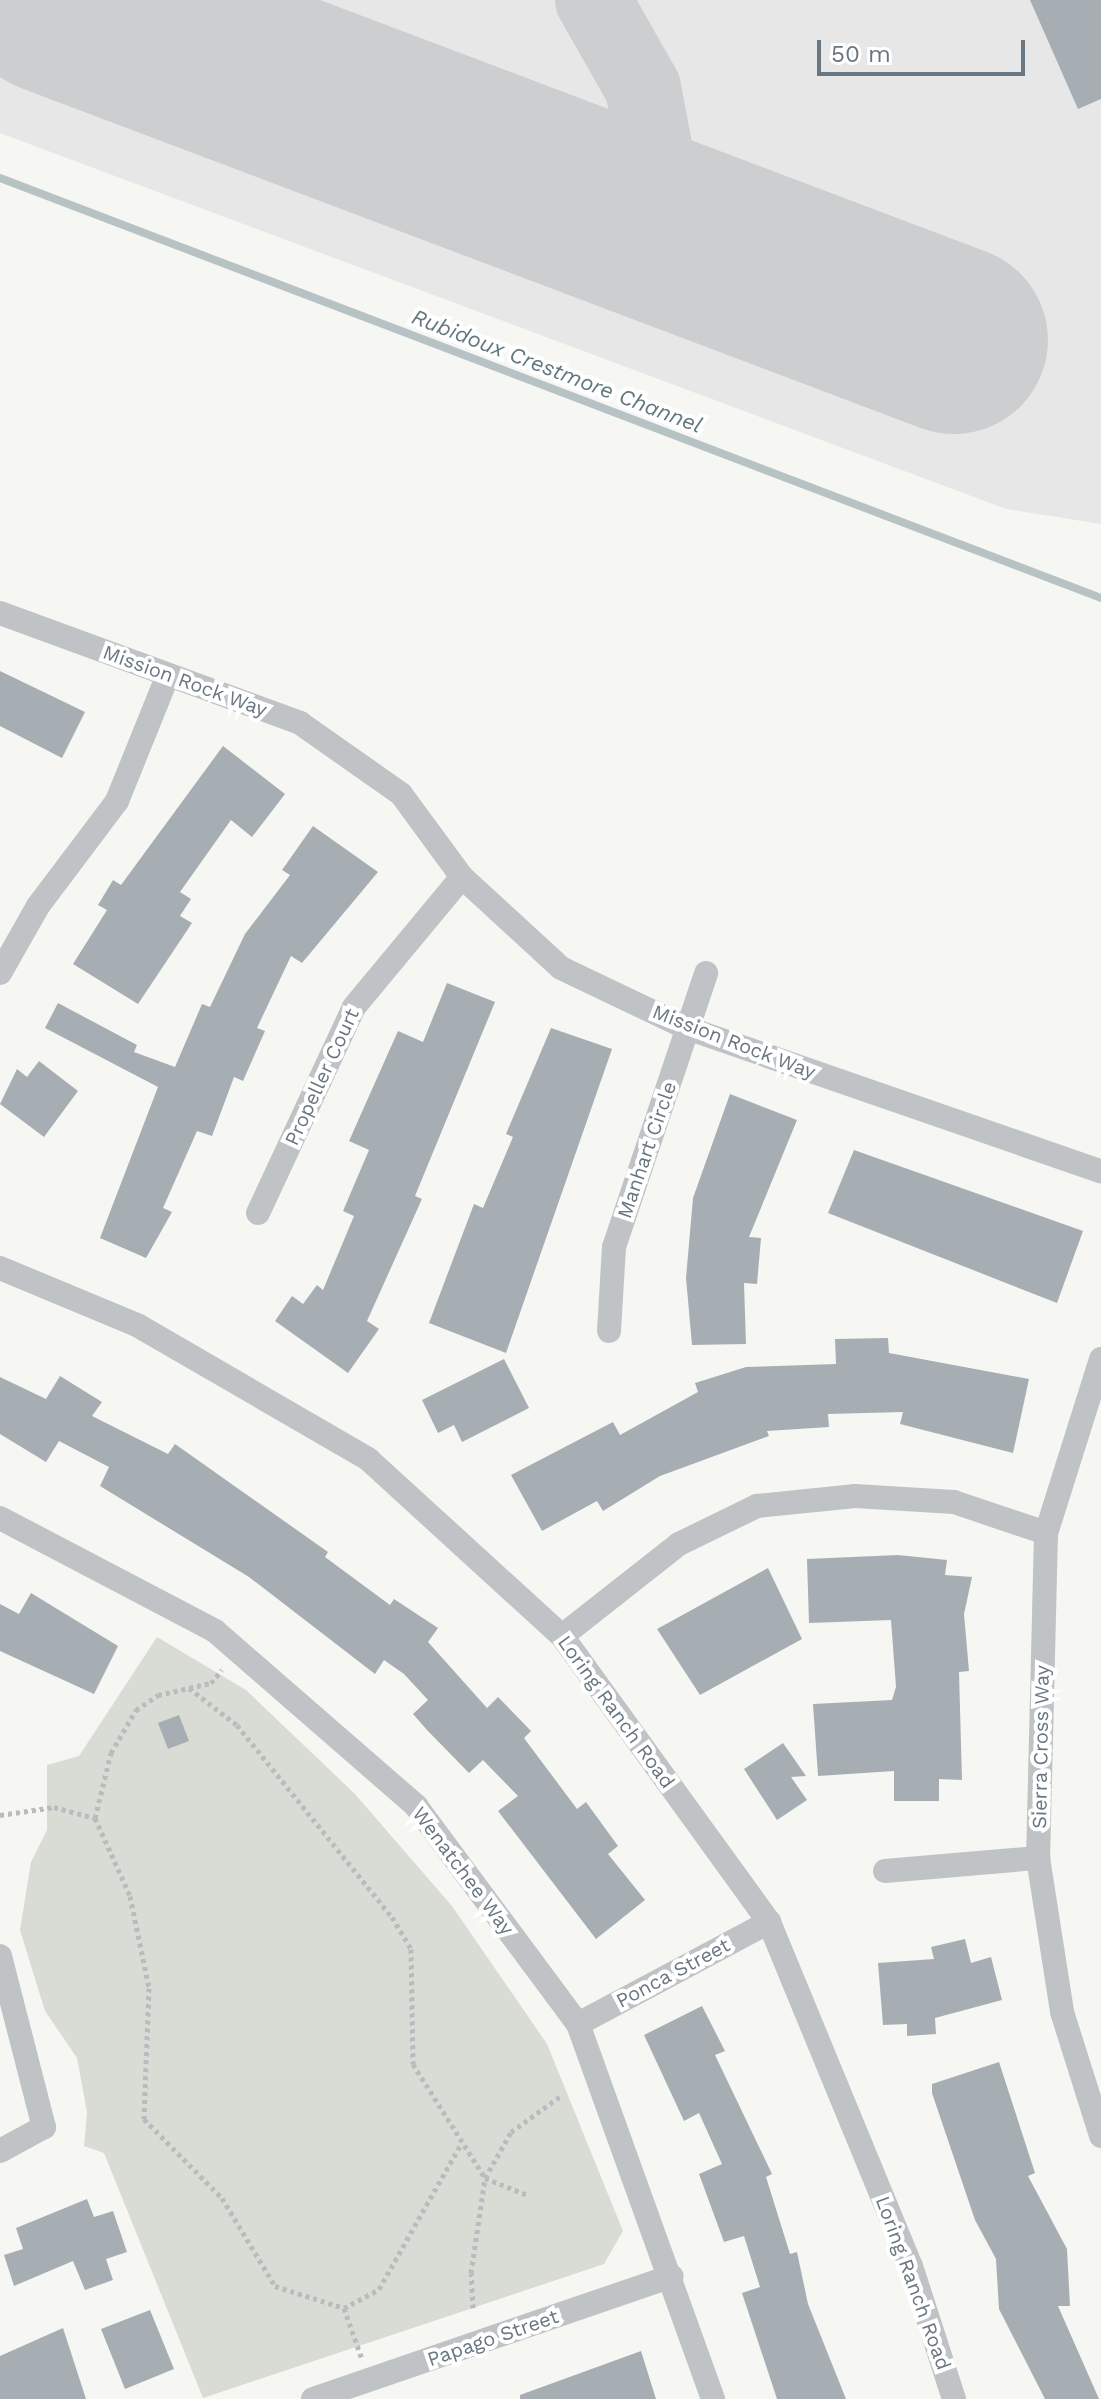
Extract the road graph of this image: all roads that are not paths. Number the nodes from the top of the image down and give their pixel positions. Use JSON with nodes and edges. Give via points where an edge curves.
{"nodes":[{"id":1,"x":0,"y":613,"type":"edge"},
{"id":2,"x":168,"y":675,"type":"junction"},
{"id":3,"x":462,"y":877,"type":"junction"},
{"id":4,"x":0,"y":973,"type":"edge"},
{"id":5,"x":706,"y":973,"type":"dead end"},
{"id":6,"x":687,"y":1028,"type":"junction"},
{"id":7,"x":1101,"y":1171,"type":"edge"},
{"id":8,"x":258,"y":1213,"type":"dead end"},
{"id":9,"x":0,"y":1268,"type":"edge"},
{"id":10,"x":609,"y":1331,"type":"dead end"},
{"id":11,"x":1101,"y":1359,"type":"edge"},
{"id":12,"x":0,"y":1518,"type":"edge"},
{"id":13,"x":1046,"y":1533,"type":"junction"},
{"id":14,"x":562,"y":1636,"type":"junction"},
{"id":15,"x":1038,"y":1858,"type":"junction"},
{"id":16,"x":885,"y":1871,"type":"dead end"},
{"id":17,"x":769,"y":1922,"type":"junction"},
{"id":18,"x":0,"y":1956,"type":"edge"},
{"id":19,"x":578,"y":2024,"type":"junction"},
{"id":20,"x":1101,"y":2136,"type":"edge"},
{"id":21,"x":0,"y":2151,"type":"edge"},
{"id":22,"x":672,"y":2276,"type":"junction"},
{"id":23,"x":313,"y":2399,"type":"edge"},
{"id":24,"x":713,"y":2399,"type":"edge"},
{"id":25,"x":954,"y":2399,"type":"edge"}],
"edges":[{"from":1,"to":2,"type":"street","name":"Mission Rock Way"},
{"from":2,"to":3,"type":"street","name":"Mission Rock Way","via":[[300,723],[401,794]]},
{"from":2,"to":4,"type":"street","via":[[117,801],[38,906]]},
{"from":3,"to":6,"type":"street","name":"Mission Rock Way","via":[[561,968]]},
{"from":3,"to":8,"type":"street","name":"Propeller Court","via":[[354,1007]]},
{"from":5,"to":6,"type":"street","name":"Manhart Circle"},
{"from":6,"to":7,"type":"street","name":"Mission Rock Way"},
{"from":6,"to":10,"type":"street","name":"Manhart Circle","via":[[614,1247]]},
{"from":9,"to":14,"type":"street","name":"Loring Ranch Road","via":[[137,1325],[368,1459]]},
{"from":11,"to":13,"type":"street","name":"Sierra Cross Way"},
{"from":12,"to":19,"type":"street","name":"Wenatchee Way","via":[[215,1631],[416,1806]]},
{"from":13,"to":14,"type":"street","via":[[954,1502],[855,1496],[757,1506],[679,1544]]},
{"from":13,"to":15,"type":"street","name":"Sierra Cross Way"},
{"from":14,"to":17,"type":"street","name":"Loring Ranch Road"},
{"from":15,"to":16,"type":"street"},
{"from":15,"to":20,"type":"street","name":"Sierra Cross Way","via":[[1062,2012]]},
{"from":17,"to":19,"type":"street","name":"Ponca Street"},
{"from":17,"to":25,"type":"street","name":"Loring Ranch Road","via":[[911,2266]]},
{"from":18,"to":21,"type":"street","via":[[44,2127]]},
{"from":19,"to":22,"type":"street","name":"Wenatchee Way"},
{"from":22,"to":23,"type":"street","name":"Papago Street"},
{"from":22,"to":24,"type":"street","name":"Wenatchee Way"}]}
